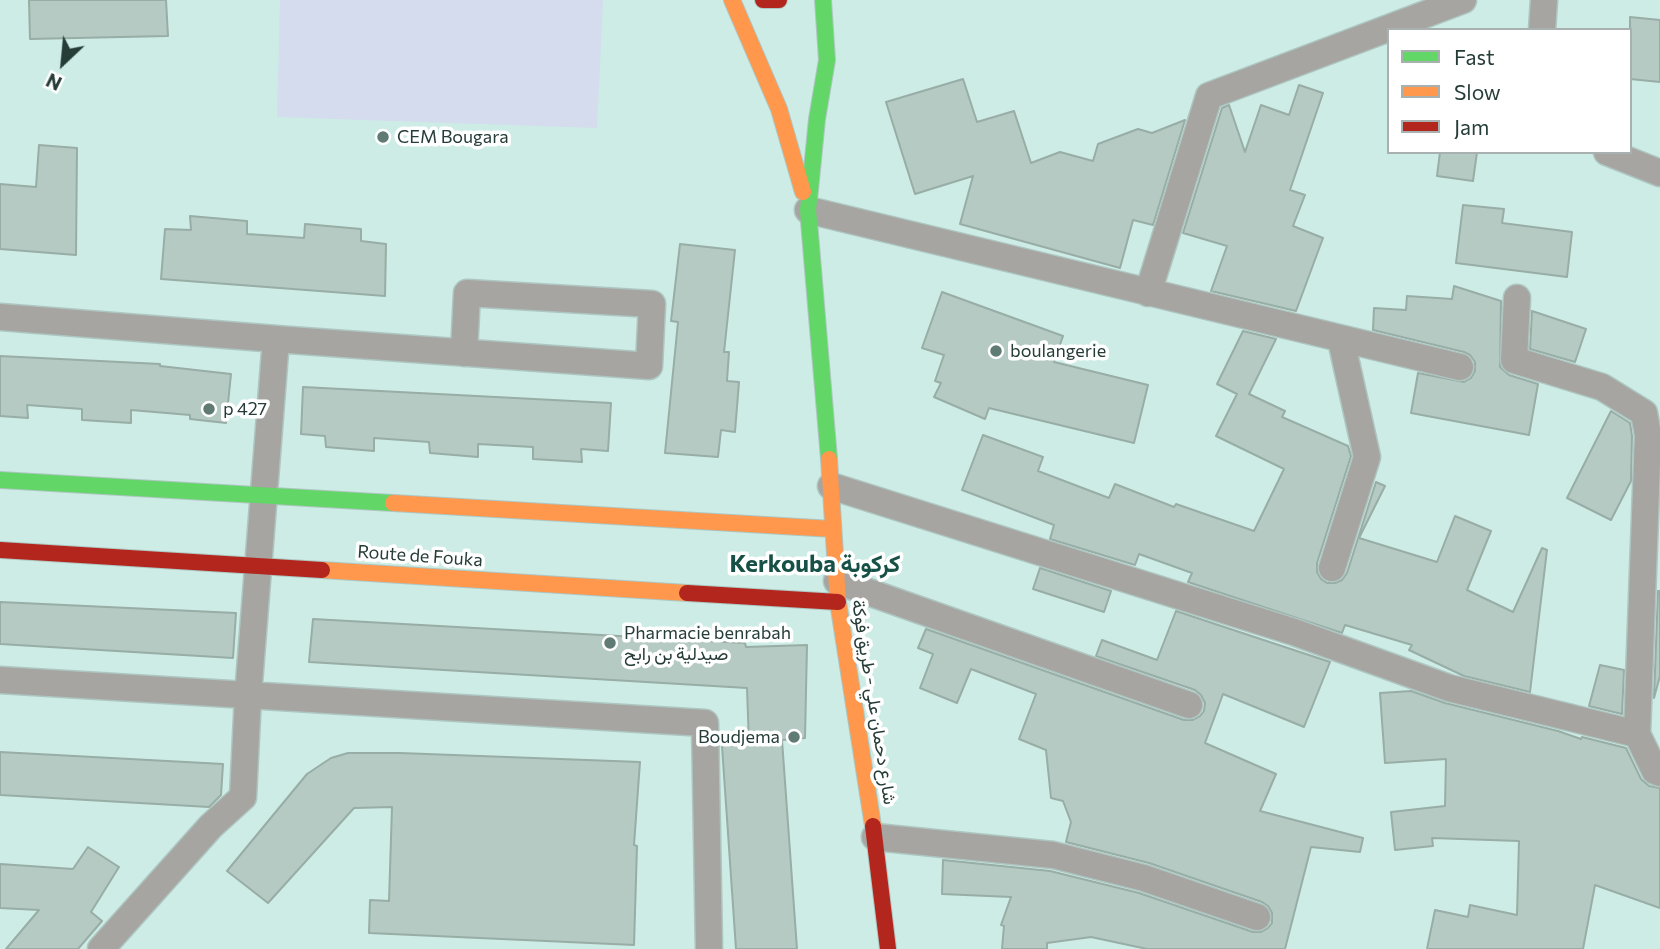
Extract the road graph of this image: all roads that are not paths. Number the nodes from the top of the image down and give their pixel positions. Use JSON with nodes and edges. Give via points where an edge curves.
{"nodes":[{"id":1,"x":732,"y":0,"type":"edge"},
{"id":2,"x":763,"y":0,"type":"edge"},
{"id":3,"x":779,"y":0,"type":"edge"},
{"id":4,"x":823,"y":0,"type":"edge"},
{"id":5,"x":1463,"y":0,"type":"edge"},
{"id":6,"x":1544,"y":0,"type":"edge"},
{"id":7,"x":1389,"y":28,"type":"edge"},
{"id":8,"x":1542,"y":28,"type":"edge"},
{"id":9,"x":1387,"y":29,"type":"edge"},
{"id":10,"x":1612,"y":154,"type":"edge"},
{"id":11,"x":1660,"y":173,"type":"edge"},
{"id":12,"x":808,"y":210,"type":"junction"},
{"id":13,"x":1148,"y":293,"type":"junction"},
{"id":14,"x":1517,"y":298,"type":"dead end"},
{"id":15,"x":0,"y":317,"type":"edge"},
{"id":16,"x":276,"y":340,"type":"junction"},
{"id":17,"x":1341,"y":340,"type":"junction"},
{"id":18,"x":464,"y":353,"type":"junction"},
{"id":19,"x":1460,"y":368,"type":"dead end"},
{"id":20,"x":0,"y":480,"type":"edge"},
{"id":21,"x":831,"y":486,"type":"junction"},
{"id":22,"x":264,"y":496,"type":"junction"},
{"id":23,"x":833,"y":529,"type":"junction"},
{"id":24,"x":0,"y":550,"type":"edge"},
{"id":25,"x":260,"y":566,"type":"junction"},
{"id":26,"x":1332,"y":568,"type":"dead end"},
{"id":27,"x":837,"y":592,"type":"junction"},
{"id":28,"x":0,"y":680,"type":"edge"},
{"id":29,"x":248,"y":696,"type":"junction"},
{"id":30,"x":1189,"y":705,"type":"dead end"},
{"id":31,"x":1637,"y":734,"type":"junction"},
{"id":32,"x":1660,"y":773,"type":"edge"},
{"id":33,"x":875,"y":837,"type":"junction"},
{"id":34,"x":1257,"y":917,"type":"dead end"},
{"id":35,"x":109,"y":948,"type":"edge"},
{"id":36,"x":709,"y":949,"type":"edge"},
{"id":37,"x":888,"y":949,"type":"edge"}],
"edges":[{"from":1,"to":12,"type":"main road","name":"شارع دحمان علي - طريق فوكة","via":[[779,109]]},
{"from":2,"to":3,"type":"main road"},
{"from":4,"to":12,"type":"main road","name":"شارع دحمان علي - طريق فوكة","via":[[827,60]]},
{"from":5,"to":7,"type":"street"},
{"from":6,"to":8,"type":"street"},
{"from":9,"to":13,"type":"street","via":[[1209,96]]},
{"from":10,"to":11,"type":"street"},
{"from":12,"to":13,"type":"street"},
{"from":12,"to":21,"type":"main road","name":"شارع دحمان علي - طريق فوكة"},
{"from":13,"to":17,"type":"street"},
{"from":14,"to":31,"type":"street","via":[[1514,360],[1602,387],[1644,413],[1648,435]]},
{"from":15,"to":16,"type":"street"},
{"from":16,"to":18,"type":"street"},
{"from":16,"to":22,"type":"street"},
{"from":17,"to":19,"type":"street"},
{"from":17,"to":26,"type":"street","via":[[1367,457]]},
{"from":18,"to":18,"type":"street","via":[[467,293],[652,304],[649,366]]},
{"from":20,"to":22,"type":"main road"},
{"from":21,"to":23,"type":"main road","name":"شارع دحمان علي - طريق فوكة"},
{"from":21,"to":31,"type":"street","via":[[1294,632],[1449,688]]},
{"from":22,"to":23,"type":"main road"},
{"from":22,"to":25,"type":"street"},
{"from":23,"to":27,"type":"main road","name":"شارع دحمان علي - طريق فوكة"},
{"from":24,"to":25,"type":"main road","name":"Route de Fouka"},
{"from":25,"to":27,"type":"main road","name":"Route de Fouka"},
{"from":25,"to":29,"type":"street"},
{"from":27,"to":30,"type":"street"},
{"from":27,"to":33,"type":"main road","name":"شارع دحمان علي - طريق فوكة"},
{"from":28,"to":29,"type":"street"},
{"from":29,"to":35,"type":"street","via":[[243,797],[211,826]]},
{"from":29,"to":36,"type":"street","via":[[705,723]]},
{"from":31,"to":32,"type":"street"},
{"from":33,"to":34,"type":"street","via":[[1054,855],[1143,878]]},
{"from":33,"to":37,"type":"main road","name":"شارع دحمان علي - طريق فوكة"}]}
